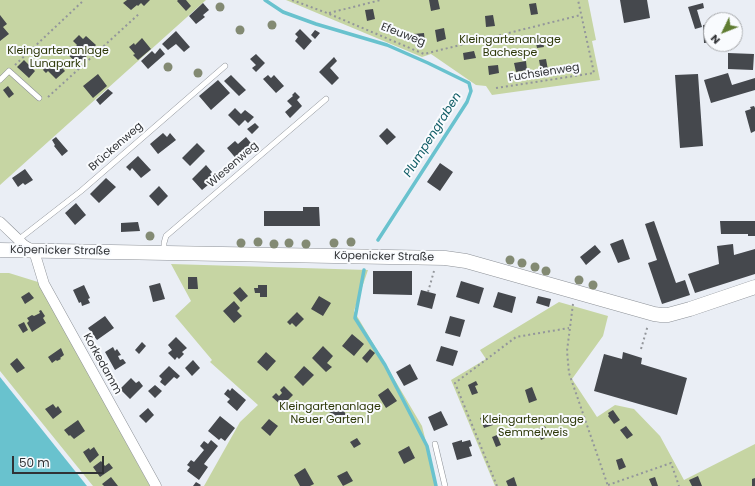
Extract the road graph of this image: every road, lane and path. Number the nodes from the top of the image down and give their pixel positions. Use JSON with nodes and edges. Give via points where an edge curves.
{"nodes":[{"id":1,"x":84,"y":0,"type":"edge"},
{"id":2,"x":292,"y":0,"type":"edge"},
{"id":3,"x":381,"y":0,"type":"edge"},
{"id":4,"x":578,"y":0,"type":"edge"},
{"id":5,"x":140,"y":13,"type":"dead end"},
{"id":6,"x":327,"y":13,"type":"junction"},
{"id":7,"x":581,"y":15,"type":"junction"},
{"id":8,"x":225,"y":66,"type":"dead end"},
{"id":9,"x":9,"y":71,"type":"junction"},
{"id":10,"x":0,"y":80,"type":"edge"},
{"id":11,"x":496,"y":88,"type":"dead end"},
{"id":12,"x":39,"y":98,"type":"joint"},
{"id":13,"x":326,"y":99,"type":"dead end"},
{"id":14,"x":0,"y":222,"type":"edge"},
{"id":15,"x":18,"y":240,"type":"junction"},
{"id":16,"x":0,"y":250,"type":"edge"},
{"id":17,"x":34,"y":251,"type":"junction"},
{"id":18,"x":164,"y":252,"type":"junction"},
{"id":19,"x":435,"y":270,"type":"dead end"},
{"id":20,"x":755,"y":287,"type":"edge"},
{"id":21,"x":428,"y":292,"type":"dead end"},
{"id":22,"x":576,"y":292,"type":"junction"},
{"id":23,"x":648,"y":322,"type":"dead end"},
{"id":24,"x":569,"y":328,"type":"junction"},
{"id":25,"x":641,"y":349,"type":"dead end"},
{"id":26,"x":434,"y":444,"type":"dead end"},
{"id":27,"x":156,"y":486,"type":"edge"},
{"id":28,"x":445,"y":486,"type":"edge"},
{"id":29,"x":497,"y":486,"type":"edge"},
{"id":30,"x":608,"y":486,"type":"edge"},
{"id":31,"x":679,"y":486,"type":"edge"}],
"edges":[{"from":1,"to":9,"type":"path"},
{"from":2,"to":6,"type":"path","name":"Efeuweg"},
{"from":3,"to":6,"type":"path"},
{"from":4,"to":7,"type":"path"},
{"from":5,"to":12,"type":"path","via":[[42,102]]},
{"from":6,"to":7,"type":"path","name":"Efeuweg","via":[[424,54]]},
{"from":7,"to":11,"type":"path","name":"Fuchsienweg","via":[[594,73]]},
{"from":8,"to":15,"type":"lane","name":"Brückenweg","via":[[81,191]]},
{"from":9,"to":10,"type":"lane"},
{"from":9,"to":12,"type":"lane"},
{"from":13,"to":18,"type":"lane","name":"Wiesenweg","via":[[166,236]]},
{"from":14,"to":15,"type":"street"},
{"from":15,"to":17,"type":"street"},
{"from":16,"to":17,"type":"main road","name":"Köpenicker Straße"},
{"from":17,"to":18,"type":"main road","name":"Köpenicker Straße"},
{"from":17,"to":27,"type":"street","name":"Korkedamm","via":[[44,284]]},
{"from":18,"to":22,"type":"main road","name":"Köpenicker Straße","via":[[445,258],[466,261]]},
{"from":19,"to":21,"type":"path"},
{"from":20,"to":22,"type":"main road","name":"Köpenicker Straße","via":[[668,315]]},
{"from":22,"to":24,"type":"path"},
{"from":23,"to":25,"type":"path"},
{"from":24,"to":29,"type":"path","via":[[516,337],[455,383]]},
{"from":24,"to":30,"type":"path","via":[[569,373]]},
{"from":26,"to":28,"type":"lane"},
{"from":30,"to":31,"type":"path","via":[[671,463]]}]}
